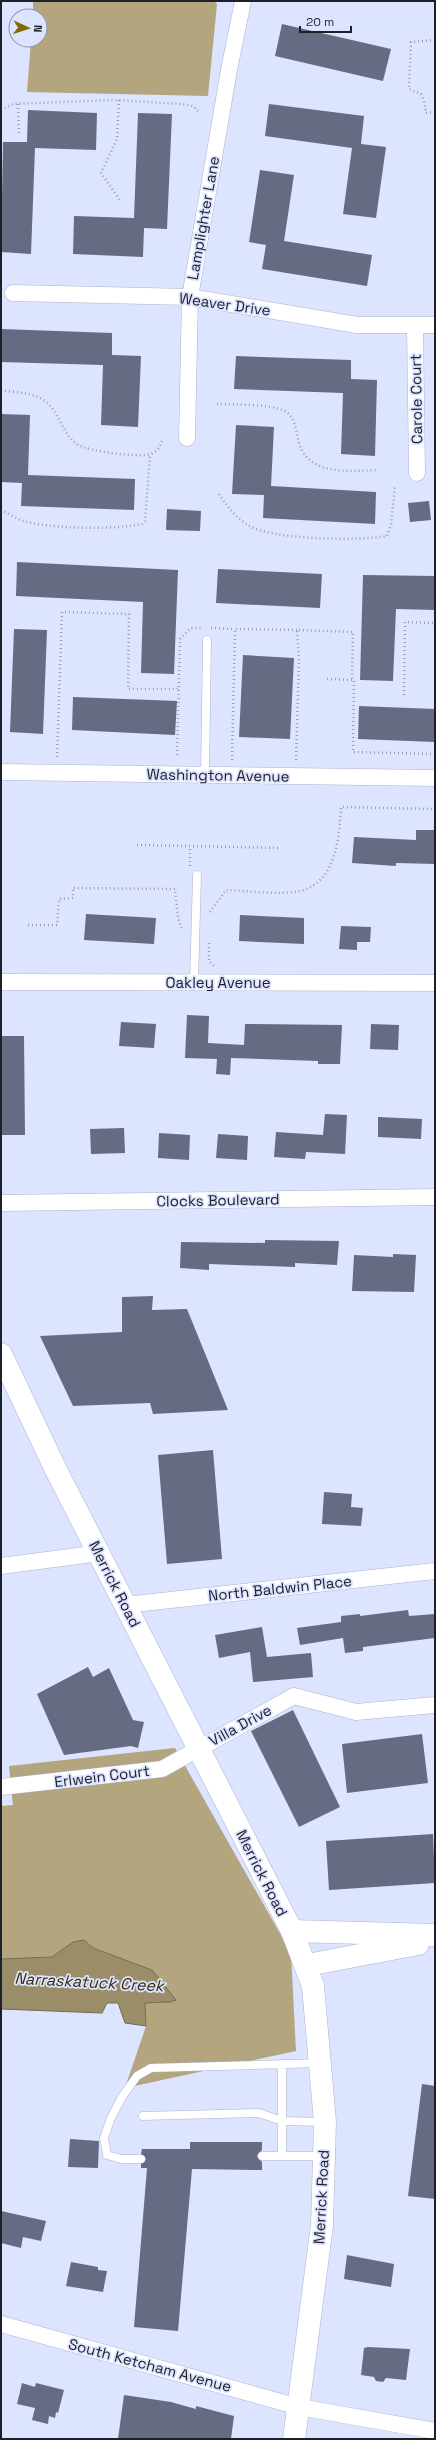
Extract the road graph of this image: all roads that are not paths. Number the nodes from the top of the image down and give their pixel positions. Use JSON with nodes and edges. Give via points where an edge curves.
{"nodes":[{"id":1,"x":243,"y":1,"type":"edge"},
{"id":2,"x":13,"y":293,"type":"dead end"},
{"id":3,"x":190,"y":297,"type":"junction"},
{"id":4,"x":435,"y":325,"type":"edge"},
{"id":5,"x":415,"y":326,"type":"junction"},
{"id":6,"x":187,"y":438,"type":"dead end"},
{"id":7,"x":417,"y":473,"type":"dead end"},
{"id":8,"x":207,"y":640,"type":"dead end"},
{"id":9,"x":1,"y":772,"type":"edge"},
{"id":10,"x":205,"y":775,"type":"junction"},
{"id":11,"x":435,"y":778,"type":"edge"},
{"id":12,"x":197,"y":875,"type":"dead end"},
{"id":13,"x":1,"y":982,"type":"edge"},
{"id":14,"x":194,"y":982,"type":"junction"},
{"id":15,"x":435,"y":983,"type":"edge"},
{"id":16,"x":435,"y":1197,"type":"edge"},
{"id":17,"x":1,"y":1203,"type":"edge"},
{"id":18,"x":1,"y":1354,"type":"edge"},
{"id":19,"x":100,"y":1553,"type":"junction"},
{"id":20,"x":1,"y":1566,"type":"edge"},
{"id":21,"x":435,"y":1571,"type":"edge"},
{"id":22,"x":125,"y":1605,"type":"junction"},
{"id":23,"x":435,"y":1705,"type":"edge"},
{"id":24,"x":197,"y":1748,"type":"junction"},
{"id":25,"x":1,"y":1787,"type":"edge"},
{"id":26,"x":292,"y":1931,"type":"junction"},
{"id":27,"x":435,"y":1935,"type":"edge"},
{"id":28,"x":435,"y":1940,"type":"edge"},
{"id":29,"x":307,"y":1965,"type":"junction"},
{"id":30,"x":320,"y":2063,"type":"junction"},
{"id":31,"x":282,"y":2064,"type":"junction"},
{"id":32,"x":143,"y":2116,"type":"dead end"},
{"id":33,"x":282,"y":2121,"type":"junction"},
{"id":34,"x":325,"y":2122,"type":"junction"},
{"id":35,"x":262,"y":2156,"type":"dead end"},
{"id":36,"x":282,"y":2156,"type":"junction"},
{"id":37,"x":324,"y":2156,"type":"junction"},
{"id":38,"x":141,"y":2159,"type":"dead end"},
{"id":39,"x":1,"y":2324,"type":"edge"},
{"id":40,"x":299,"y":2407,"type":"junction"},
{"id":41,"x":435,"y":2431,"type":"edge"},
{"id":42,"x":294,"y":2439,"type":"edge"}],
"edges":[{"from":1,"to":3,"type":"street","name":"Lamplighter Lane"},
{"from":2,"to":3,"type":"street","name":"Weaver Drive"},
{"from":3,"to":5,"type":"street","name":"Weaver Drive","via":[[357,325]]},
{"from":3,"to":6,"type":"street","name":"Lamplighter Lane"},
{"from":4,"to":5,"type":"street","name":"Weaver Drive"},
{"from":5,"to":7,"type":"street","name":"Carole Court"},
{"from":8,"to":10,"type":"lane"},
{"from":9,"to":10,"type":"street","name":"Washington Avenue"},
{"from":10,"to":11,"type":"street","name":"Washington Avenue"},
{"from":12,"to":14,"type":"lane"},
{"from":13,"to":14,"type":"street","name":"Oakley Avenue"},
{"from":14,"to":15,"type":"street","name":"Oakley Avenue"},
{"from":16,"to":17,"type":"street","name":"Clocks Boulevard"},
{"from":18,"to":19,"type":"main road","name":"Merrick Road","via":[[56,1470]]},
{"from":19,"to":20,"type":"street"},
{"from":19,"to":22,"type":"main road","name":"Merrick Road"},
{"from":21,"to":22,"type":"street","name":"North Baldwin Place"},
{"from":22,"to":24,"type":"main road","name":"Merrick Road"},
{"from":23,"to":24,"type":"street","name":"Villa Drive","via":[[356,1712],[294,1696]]},
{"from":24,"to":25,"type":"street","name":"Erlwein Court","via":[[162,1769]]},
{"from":24,"to":26,"type":"main road","name":"Merrick Road"},
{"from":26,"to":27,"type":"main road"},
{"from":26,"to":29,"type":"main road","name":"Merrick Road"},
{"from":28,"to":29,"type":"main road"},
{"from":29,"to":30,"type":"main road","name":"Merrick Road","via":[[313,1986]]},
{"from":30,"to":31,"type":"lane"},
{"from":30,"to":34,"type":"main road","name":"Merrick Road"},
{"from":31,"to":33,"type":"lane"},
{"from":31,"to":38,"type":"lane","via":[[166,2066],[151,2068],[138,2076],[122,2097],[104,2138],[107,2155],[121,2159]]},
{"from":32,"to":33,"type":"lane","via":[[258,2113]]},
{"from":33,"to":34,"type":"lane"},
{"from":33,"to":36,"type":"lane"},
{"from":34,"to":37,"type":"main road","name":"Merrick Road"},
{"from":35,"to":36,"type":"lane"},
{"from":36,"to":37,"type":"lane"},
{"from":37,"to":40,"type":"main road","name":"Merrick Road","via":[[322,2226]]},
{"from":39,"to":40,"type":"street","name":"South Ketcham Avenue"},
{"from":40,"to":41,"type":"street","name":"South Ketcham Avenue"},
{"from":40,"to":42,"type":"main road","name":"Merrick Road"}]}
